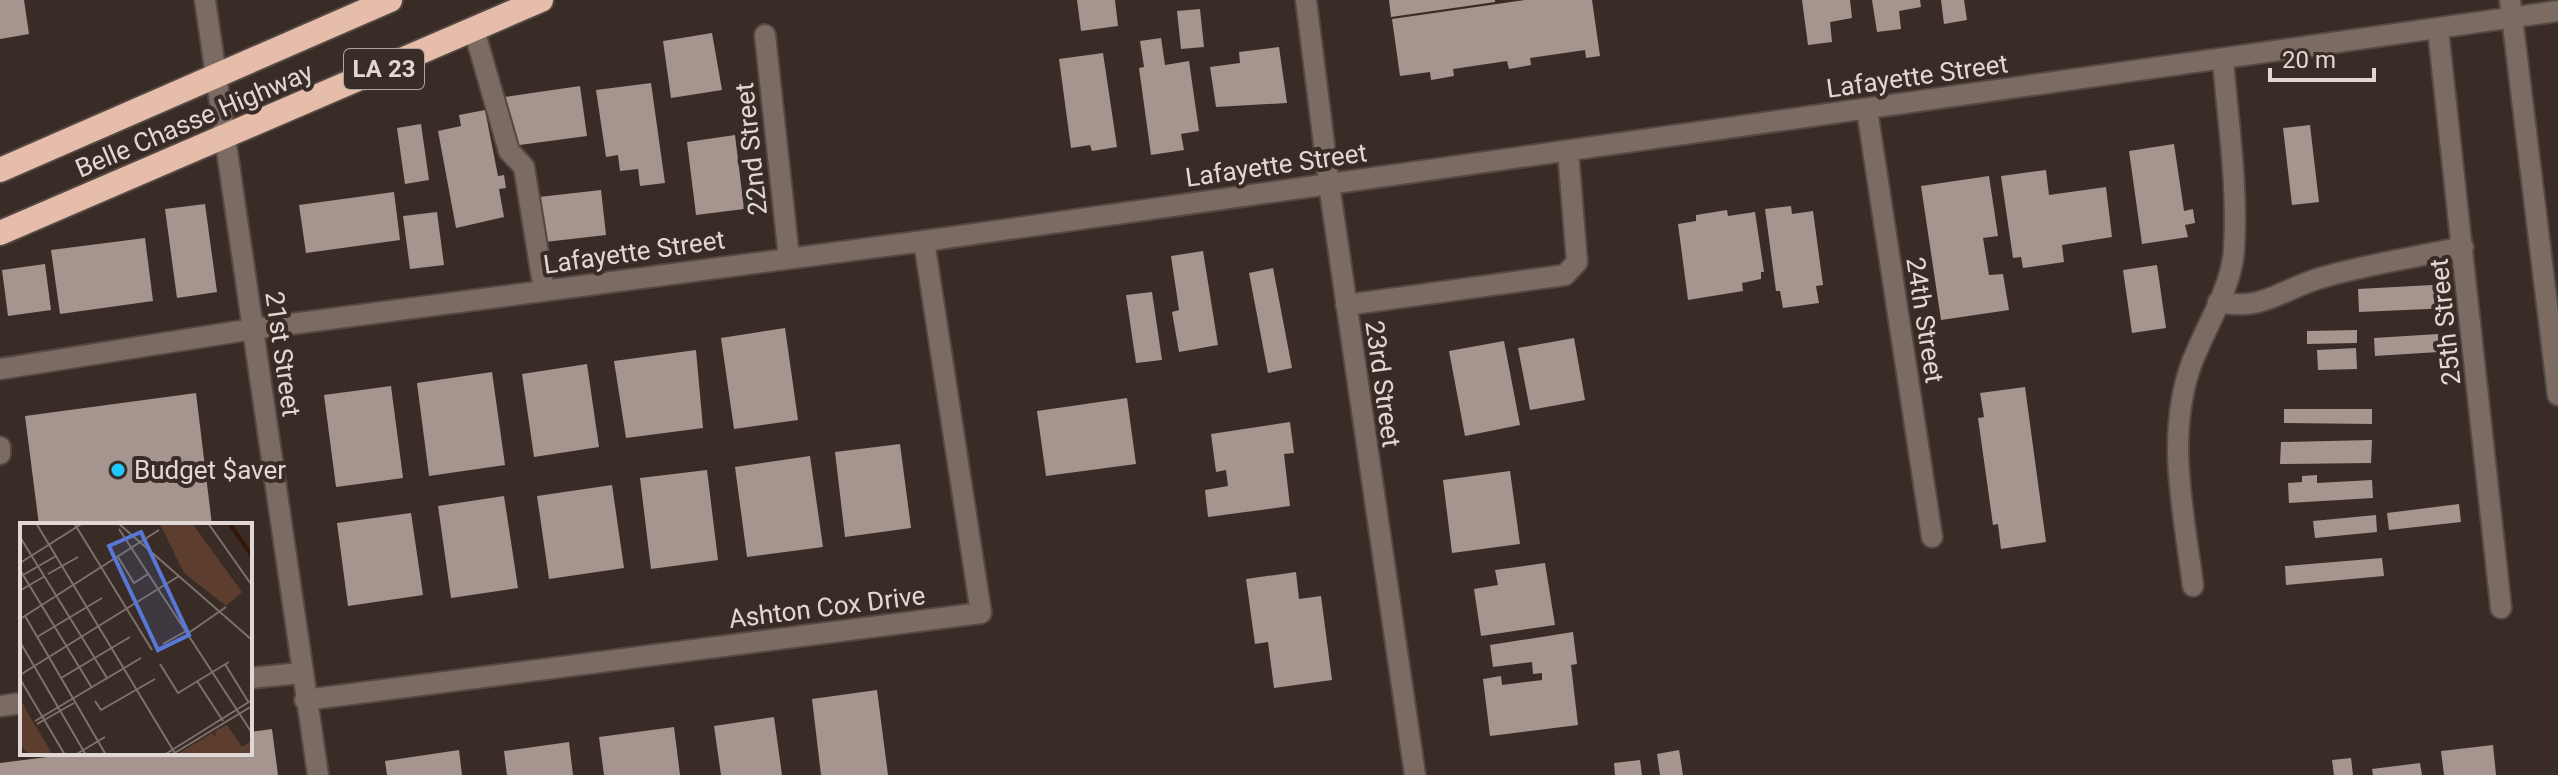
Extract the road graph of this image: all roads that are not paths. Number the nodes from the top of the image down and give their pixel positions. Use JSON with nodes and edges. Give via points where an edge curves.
{"nodes":[{"id":1,"x":205,"y":0,"type":"edge"},
{"id":2,"x":390,"y":0,"type":"edge"},
{"id":3,"x":541,"y":0,"type":"edge"},
{"id":4,"x":1306,"y":0,"type":"edge"},
{"id":5,"x":2511,"y":9,"type":"edge"},
{"id":6,"x":2558,"y":11,"type":"edge"},
{"id":7,"x":474,"y":30,"type":"junction"},
{"id":8,"x":2438,"y":30,"type":"junction"},
{"id":9,"x":765,"y":35,"type":"dead end"},
{"id":10,"x":2223,"y":60,"type":"junction"},
{"id":11,"x":216,"y":75,"type":"junction"},
{"id":12,"x":1867,"y":110,"type":"junction"},
{"id":13,"x":227,"y":138,"type":"junction"},
{"id":14,"x":1568,"y":151,"type":"junction"},
{"id":15,"x":0,"y":170,"type":"edge"},
{"id":16,"x":1329,"y":184,"type":"junction"},
{"id":17,"x":0,"y":233,"type":"edge"},
{"id":18,"x":924,"y":241,"type":"junction"},
{"id":19,"x":2463,"y":247,"type":"junction"},
{"id":20,"x":789,"y":258,"type":"junction"},
{"id":21,"x":544,"y":290,"type":"junction"},
{"id":22,"x":2218,"y":302,"type":"junction"},
{"id":23,"x":1346,"y":305,"type":"junction"},
{"id":24,"x":253,"y":329,"type":"junction"},
{"id":25,"x":0,"y":369,"type":"edge"},
{"id":26,"x":2558,"y":395,"type":"edge"},
{"id":27,"x":0,"y":447,"type":"edge"},
{"id":28,"x":0,"y":454,"type":"edge"},
{"id":29,"x":1932,"y":537,"type":"dead end"},
{"id":30,"x":2193,"y":586,"type":"dead end"},
{"id":31,"x":2501,"y":608,"type":"dead end"},
{"id":32,"x":301,"y":673,"type":"junction"},
{"id":33,"x":252,"y":678,"type":"edge"},
{"id":34,"x":305,"y":700,"type":"junction"},
{"id":35,"x":20,"y":703,"type":"edge"},
{"id":36,"x":0,"y":706,"type":"edge"},
{"id":37,"x":318,"y":775,"type":"edge"},
{"id":38,"x":1415,"y":775,"type":"edge"}],
"edges":[{"from":1,"to":11,"type":"street","name":"21st Street"},
{"from":2,"to":11,"type":"highway","name":"Belle Chasse Highway","number":"LA 23"},
{"from":3,"to":7,"type":"highway","name":"Belle Chasse Highway","number":"LA 23"},
{"from":4,"to":16,"type":"street","name":"23rd Street"},
{"from":5,"to":6,"type":"street","name":"Lafayette Street"},
{"from":5,"to":8,"type":"street","name":"Lafayette Street"},
{"from":5,"to":26,"type":"street"},
{"from":7,"to":13,"type":"highway","name":"Belle Chasse Highway","number":"LA 23"},
{"from":7,"to":21,"type":"street","via":[[509,151],[524,167]]},
{"from":8,"to":10,"type":"street","name":"Lafayette Street"},
{"from":8,"to":19,"type":"street","name":"25th Street"},
{"from":9,"to":20,"type":"street","name":"22nd Street"},
{"from":10,"to":12,"type":"street","name":"Lafayette Street"},
{"from":10,"to":22,"type":"street","via":[[2234,252]]},
{"from":11,"to":13,"type":"street","name":"21st Street"},
{"from":11,"to":15,"type":"highway","name":"Belle Chasse Highway","number":"LA 23"},
{"from":12,"to":14,"type":"street","name":"Lafayette Street"},
{"from":12,"to":29,"type":"street","name":"24th Street"},
{"from":13,"to":17,"type":"highway","name":"Belle Chasse Highway","number":"LA 23"},
{"from":13,"to":24,"type":"street","name":"21st Street"},
{"from":14,"to":16,"type":"street","name":"Lafayette Street"},
{"from":14,"to":23,"type":"street","via":[[1577,262],[1565,275]]},
{"from":16,"to":18,"type":"street","name":"Lafayette Street"},
{"from":16,"to":23,"type":"street","name":"23rd Street"},
{"from":18,"to":20,"type":"street","name":"Lafayette Street"},
{"from":18,"to":34,"type":"street","name":"Ashton Cox Drive","via":[[981,613]]},
{"from":19,"to":22,"type":"street","via":[[2321,277],[2255,304]]},
{"from":19,"to":31,"type":"street","name":"25th Street"},
{"from":20,"to":21,"type":"street","name":"Lafayette Street"},
{"from":21,"to":24,"type":"street","name":"Lafayette Street"},
{"from":22,"to":30,"type":"street","via":[[2190,368],[2180,415],[2177,454]]},
{"from":23,"to":38,"type":"street","name":"23rd Street"},
{"from":24,"to":25,"type":"street","name":"Lafayette Street"},
{"from":24,"to":32,"type":"street","name":"21st Street"},
{"from":27,"to":28,"type":"street"},
{"from":32,"to":33,"type":"street"},
{"from":32,"to":34,"type":"street","name":"21st Street"},
{"from":34,"to":37,"type":"street"},
{"from":35,"to":36,"type":"street"}]}
